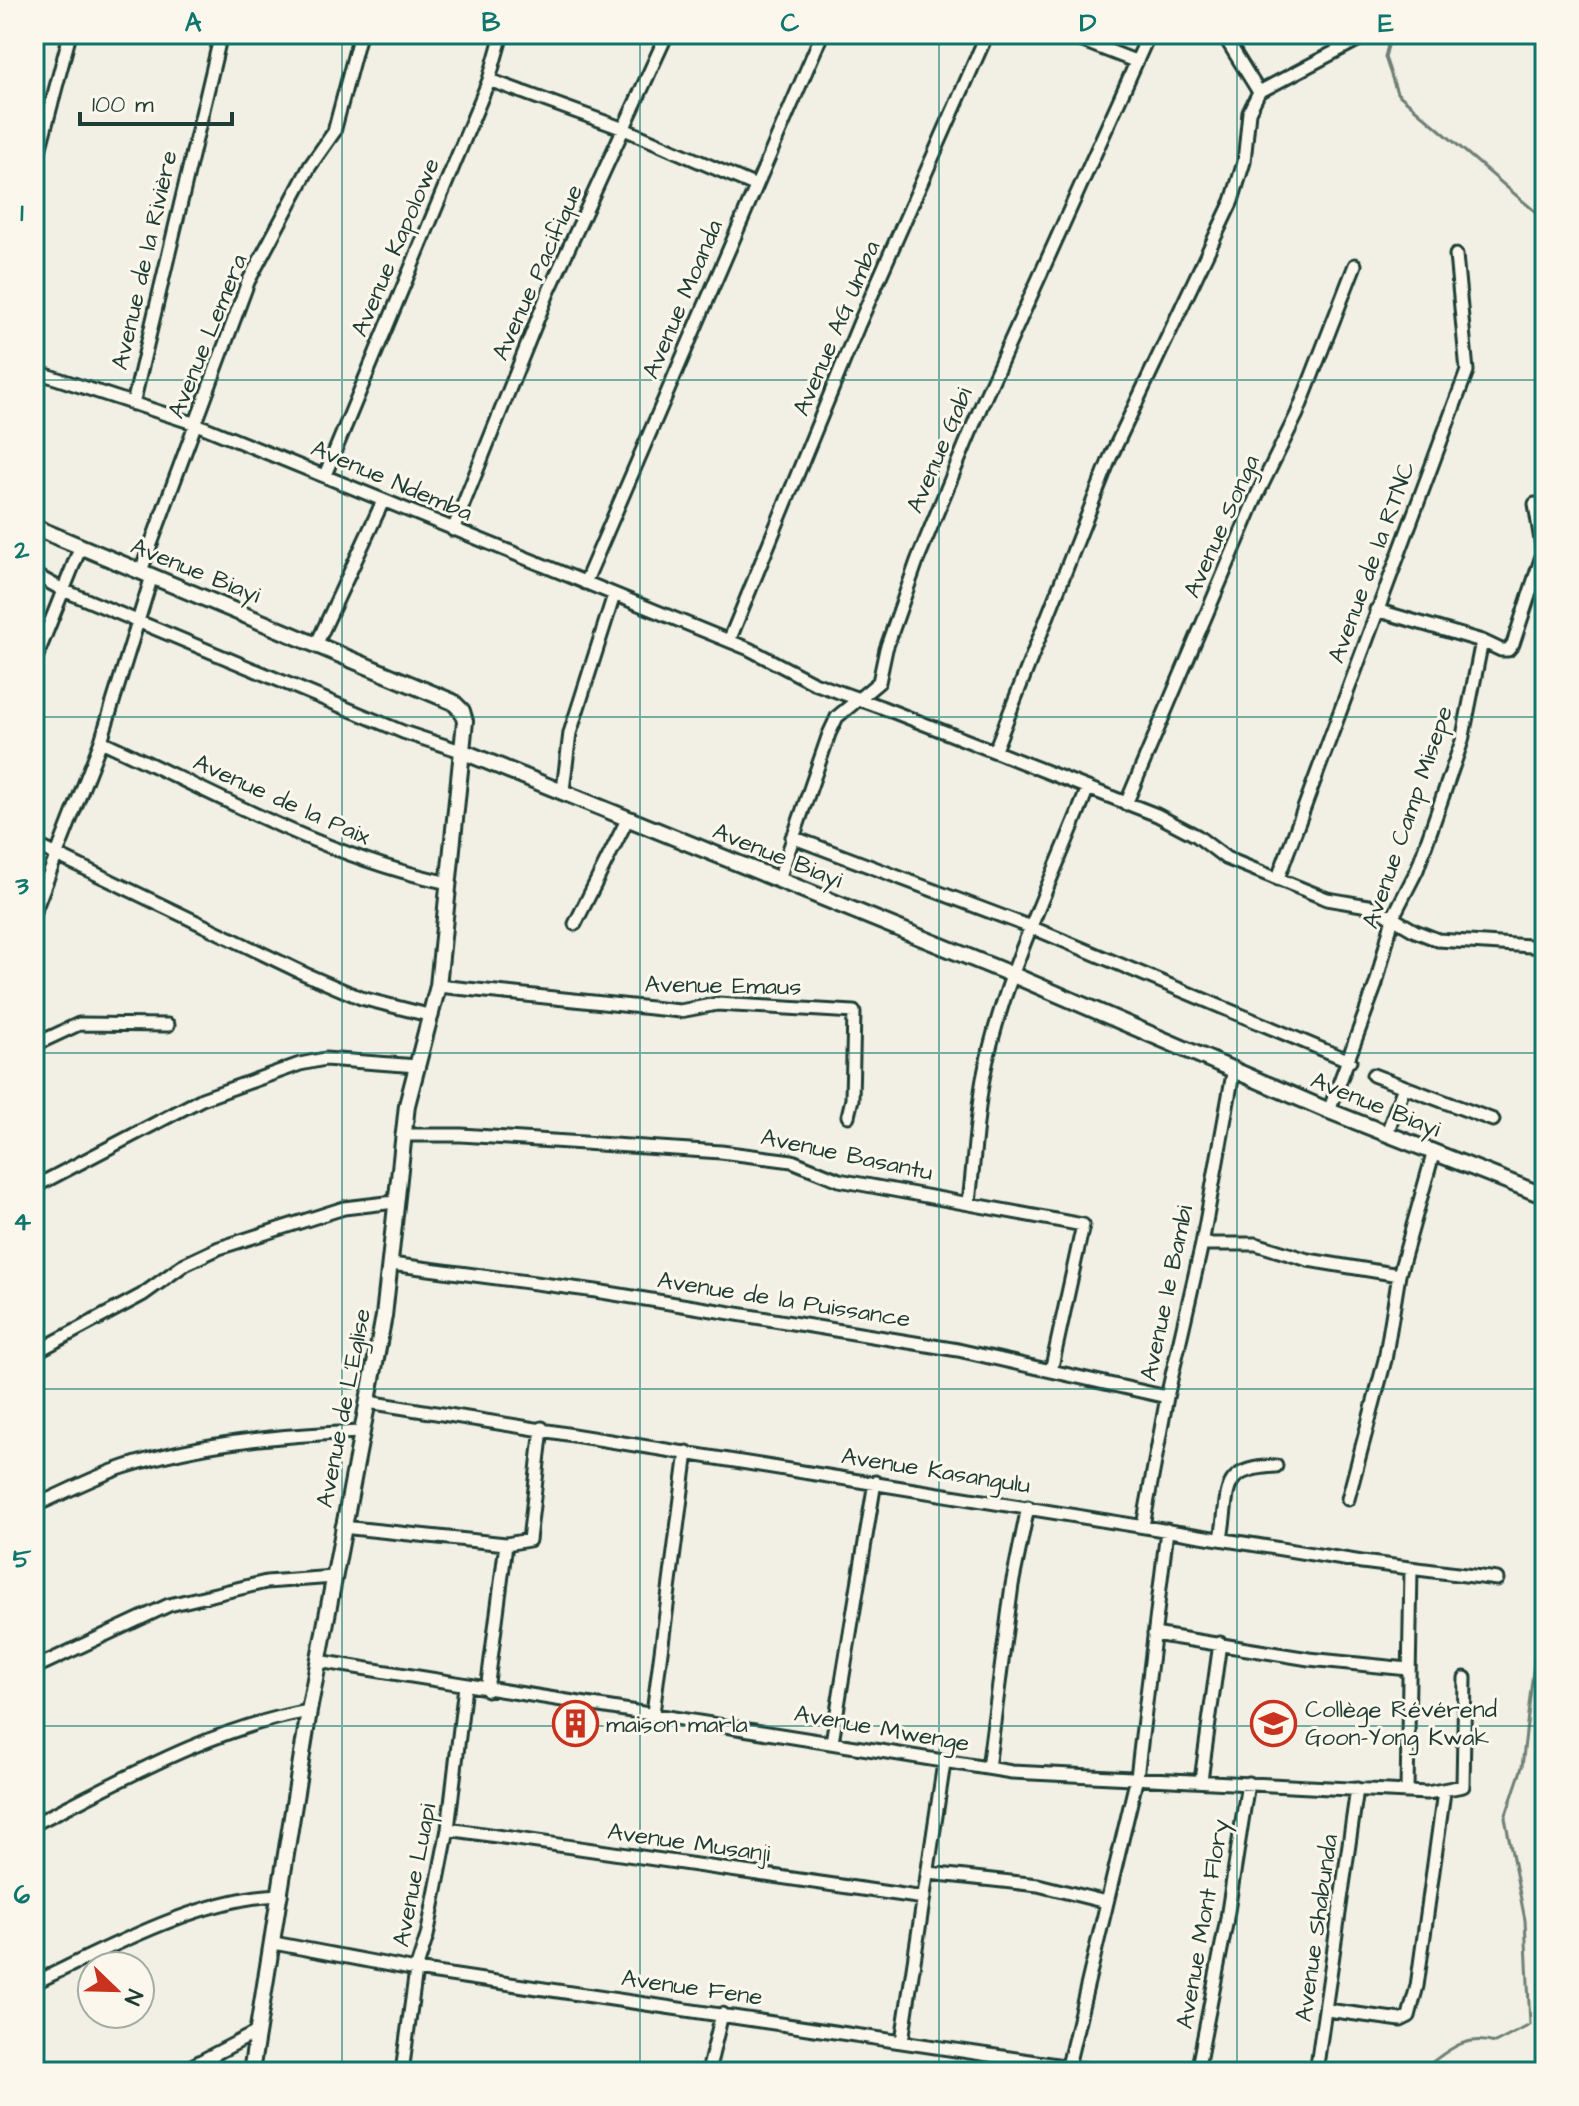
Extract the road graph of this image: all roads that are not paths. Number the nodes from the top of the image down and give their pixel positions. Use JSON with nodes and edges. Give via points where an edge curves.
{"nodes":[{"id":1,"x":70,"y":34,"type":"edge"},
{"id":2,"x":221,"y":34,"type":"edge"},
{"id":3,"x":360,"y":34,"type":"edge"},
{"id":4,"x":502,"y":34,"type":"edge"},
{"id":5,"x":667,"y":34,"type":"edge"},
{"id":6,"x":822,"y":34,"type":"edge"},
{"id":7,"x":987,"y":34,"type":"edge"},
{"id":8,"x":1065,"y":34,"type":"edge"},
{"id":9,"x":1149,"y":34,"type":"edge"},
{"id":10,"x":1223,"y":34,"type":"edge"},
{"id":11,"x":1369,"y":34,"type":"edge"},
{"id":12,"x":1135,"y":61,"type":"junction"},
{"id":13,"x":489,"y":80,"type":"junction"},
{"id":14,"x":1259,"y":92,"type":"junction"},
{"id":15,"x":624,"y":129,"type":"junction"},
{"id":16,"x":34,"y":170,"type":"edge"},
{"id":17,"x":754,"y":185,"type":"junction"},
{"id":18,"x":1456,"y":255,"type":"dead end"},
{"id":19,"x":1355,"y":265,"type":"dead end"},
{"id":20,"x":34,"y":371,"type":"edge"},
{"id":21,"x":133,"y":404,"type":"junction"},
{"id":22,"x":196,"y":424,"type":"junction"},
{"id":23,"x":325,"y":475,"type":"junction"},
{"id":24,"x":383,"y":501,"type":"junction"},
{"id":25,"x":1535,"y":504,"type":"dead end"},
{"id":26,"x":34,"y":527,"type":"edge"},
{"id":27,"x":453,"y":530,"type":"junction"},
{"id":28,"x":81,"y":546,"type":"junction"},
{"id":29,"x":34,"y":574,"type":"edge"},
{"id":30,"x":146,"y":574,"type":"junction"},
{"id":31,"x":585,"y":583,"type":"junction"},
{"id":32,"x":63,"y":590,"type":"junction"},
{"id":33,"x":614,"y":595,"type":"junction"},
{"id":34,"x":1376,"y":610,"type":"junction"},
{"id":35,"x":138,"y":620,"type":"junction"},
{"id":36,"x":729,"y":641,"type":"junction"},
{"id":37,"x":1482,"y":641,"type":"junction"},
{"id":38,"x":317,"y":643,"type":"junction"},
{"id":39,"x":34,"y":663,"type":"edge"},
{"id":40,"x":857,"y":701,"type":"junction"},
{"id":41,"x":101,"y":741,"type":"junction"},
{"id":42,"x":995,"y":750,"type":"junction"},
{"id":43,"x":464,"y":752,"type":"junction"},
{"id":44,"x":563,"y":790,"type":"junction"},
{"id":45,"x":1087,"y":790,"type":"junction"},
{"id":46,"x":1126,"y":804,"type":"junction"},
{"id":47,"x":628,"y":818,"type":"junction"},
{"id":48,"x":792,"y":837,"type":"junction"},
{"id":49,"x":34,"y":844,"type":"edge"},
{"id":50,"x":57,"y":855,"type":"junction"},
{"id":51,"x":1278,"y":878,"type":"junction"},
{"id":52,"x":779,"y":879,"type":"junction"},
{"id":53,"x":449,"y":883,"type":"junction"},
{"id":54,"x":34,"y":913,"type":"edge"},
{"id":55,"x":1393,"y":917,"type":"junction"},
{"id":56,"x":575,"y":924,"type":"dead end"},
{"id":57,"x":1033,"y":928,"type":"junction"},
{"id":58,"x":1545,"y":947,"type":"edge"},
{"id":59,"x":1013,"y":975,"type":"junction"},
{"id":60,"x":438,"y":986,"type":"junction"},
{"id":61,"x":432,"y":1016,"type":"junction"},
{"id":62,"x":168,"y":1025,"type":"dead end"},
{"id":63,"x":34,"y":1045,"type":"edge"},
{"id":64,"x":1350,"y":1061,"type":"junction"},
{"id":65,"x":417,"y":1066,"type":"junction"},
{"id":66,"x":1234,"y":1068,"type":"junction"},
{"id":67,"x":1373,"y":1075,"type":"dead end"},
{"id":68,"x":1404,"y":1087,"type":"junction"},
{"id":69,"x":1329,"y":1111,"type":"junction"},
{"id":70,"x":848,"y":1116,"type":"dead end"},
{"id":71,"x":1493,"y":1120,"type":"dead end"},
{"id":72,"x":1387,"y":1133,"type":"junction"},
{"id":73,"x":402,"y":1135,"type":"junction"},
{"id":74,"x":1434,"y":1151,"type":"junction"},
{"id":75,"x":34,"y":1187,"type":"edge"},
{"id":76,"x":1545,"y":1196,"type":"edge"},
{"id":77,"x":395,"y":1202,"type":"junction"},
{"id":78,"x":969,"y":1202,"type":"junction"},
{"id":79,"x":1202,"y":1244,"type":"junction"},
{"id":80,"x":391,"y":1264,"type":"junction"},
{"id":81,"x":1399,"y":1275,"type":"junction"},
{"id":82,"x":34,"y":1353,"type":"edge"},
{"id":83,"x":1051,"y":1371,"type":"junction"},
{"id":84,"x":1167,"y":1397,"type":"junction"},
{"id":85,"x":368,"y":1402,"type":"junction"},
{"id":86,"x":542,"y":1428,"type":"junction"},
{"id":87,"x":361,"y":1432,"type":"junction"},
{"id":88,"x":687,"y":1452,"type":"junction"},
{"id":89,"x":1276,"y":1466,"type":"dead end"},
{"id":90,"x":875,"y":1482,"type":"junction"},
{"id":91,"x":1348,"y":1499,"type":"dead end"},
{"id":92,"x":34,"y":1506,"type":"edge"},
{"id":93,"x":1028,"y":1507,"type":"junction"},
{"id":94,"x":1143,"y":1526,"type":"junction"},
{"id":95,"x":342,"y":1527,"type":"junction"},
{"id":96,"x":1167,"y":1530,"type":"junction"},
{"id":97,"x":1221,"y":1539,"type":"junction"},
{"id":98,"x":506,"y":1544,"type":"junction"},
{"id":99,"x":1411,"y":1569,"type":"junction"},
{"id":100,"x":334,"y":1577,"type":"junction"},
{"id":101,"x":1497,"y":1579,"type":"dead end"},
{"id":102,"x":1154,"y":1634,"type":"junction"},
{"id":103,"x":1220,"y":1643,"type":"junction"},
{"id":104,"x":318,"y":1661,"type":"junction"},
{"id":105,"x":34,"y":1668,"type":"edge"},
{"id":106,"x":1408,"y":1669,"type":"junction"},
{"id":107,"x":1465,"y":1678,"type":"dead end"},
{"id":108,"x":465,"y":1686,"type":"junction"},
{"id":109,"x":487,"y":1690,"type":"junction"},
{"id":110,"x":309,"y":1711,"type":"junction"},
{"id":111,"x":653,"y":1713,"type":"junction"},
{"id":112,"x":832,"y":1742,"type":"junction"},
{"id":113,"x":944,"y":1763,"type":"junction"},
{"id":114,"x":988,"y":1768,"type":"junction"},
{"id":115,"x":1137,"y":1777,"type":"junction"},
{"id":116,"x":1201,"y":1780,"type":"junction"},
{"id":117,"x":1248,"y":1783,"type":"junction"},
{"id":118,"x":1357,"y":1789,"type":"junction"},
{"id":119,"x":1407,"y":1790,"type":"junction"},
{"id":120,"x":1444,"y":1792,"type":"junction"},
{"id":121,"x":34,"y":1824,"type":"edge"},
{"id":122,"x":448,"y":1829,"type":"junction"},
{"id":123,"x":929,"y":1873,"type":"junction"},
{"id":124,"x":281,"y":1895,"type":"junction"},
{"id":125,"x":924,"y":1898,"type":"junction"},
{"id":126,"x":1106,"y":1902,"type":"junction"},
{"id":127,"x":274,"y":1943,"type":"junction"},
{"id":128,"x":416,"y":1970,"type":"junction"},
{"id":129,"x":34,"y":1983,"type":"edge"},
{"id":130,"x":1327,"y":2010,"type":"junction"},
{"id":131,"x":722,"y":2014,"type":"junction"},
{"id":132,"x":257,"y":2032,"type":"junction"},
{"id":133,"x":902,"y":2041,"type":"junction"},
{"id":134,"x":1068,"y":2066,"type":"junction"},
{"id":135,"x":1084,"y":2071,"type":"edge"},
{"id":136,"x":180,"y":2072,"type":"edge"},
{"id":137,"x":251,"y":2072,"type":"edge"},
{"id":138,"x":402,"y":2072,"type":"edge"},
{"id":139,"x":708,"y":2072,"type":"edge"},
{"id":140,"x":1104,"y":2072,"type":"edge"},
{"id":141,"x":1197,"y":2072,"type":"edge"},
{"id":142,"x":1316,"y":2072,"type":"edge"}],
"edges":[{"from":1,"to":16,"type":"street"},
{"from":2,"to":21,"type":"street","name":"Avenue de la Rivière"},
{"from":3,"to":22,"type":"street","name":"Avenue Lemera","via":[[334,132],[248,282]]},
{"from":4,"to":13,"type":"street","name":"Avenue Kapolowe"},
{"from":5,"to":15,"type":"street","name":"Avenue Pacifique"},
{"from":6,"to":17,"type":"street","name":"Avenue Moanda"},
{"from":7,"to":36,"type":"street","name":"Avenue AG Umba","via":[[859,324]]},
{"from":8,"to":12,"type":"street"},
{"from":9,"to":12,"type":"street","name":"Avenue Gabi"},
{"from":10,"to":14,"type":"street"},
{"from":11,"to":14,"type":"street"},
{"from":12,"to":40,"type":"street","name":"Avenue Gabi","via":[[946,489],[886,649],[879,682]]},
{"from":13,"to":15,"type":"street"},
{"from":13,"to":23,"type":"street","name":"Avenue Kapolowe"},
{"from":14,"to":42,"type":"street","via":[[1249,112],[1244,162],[1232,201],[1110,458]]},
{"from":15,"to":17,"type":"street"},
{"from":15,"to":27,"type":"street","name":"Avenue Pacifique","via":[[548,293]]},
{"from":17,"to":31,"type":"street","name":"Avenue Moanda"},
{"from":18,"to":34,"type":"street","name":"Avenue de la RTNC","via":[[1467,371]]},
{"from":19,"to":46,"type":"street","name":"Avenue Songa","via":[[1297,414],[1257,495]]},
{"from":20,"to":21,"type":"street","name":"Avenue Ndemba"},
{"from":21,"to":22,"type":"street","name":"Avenue Ndemba"},
{"from":22,"to":23,"type":"street","name":"Avenue Ndemba"},
{"from":22,"to":30,"type":"street","name":"Avenue Lemera"},
{"from":23,"to":24,"type":"street","name":"Avenue Ndemba"},
{"from":24,"to":27,"type":"street","name":"Avenue Ndemba"},
{"from":24,"to":38,"type":"street"},
{"from":25,"to":37,"type":"street","via":[[1543,553],[1521,623],[1508,650]]},
{"from":26,"to":28,"type":"street","name":"Avenue Biayi"},
{"from":27,"to":31,"type":"street","name":"Avenue Ndemba"},
{"from":28,"to":30,"type":"street","name":"Avenue Biayi"},
{"from":28,"to":32,"type":"street"},
{"from":29,"to":32,"type":"street"},
{"from":30,"to":35,"type":"street","name":"Avenue Lemera"},
{"from":30,"to":38,"type":"street","name":"Avenue Biayi"},
{"from":31,"to":33,"type":"street","name":"Avenue Ndemba"},
{"from":32,"to":35,"type":"street"},
{"from":32,"to":39,"type":"street"},
{"from":33,"to":36,"type":"street","name":"Avenue Ndemba"},
{"from":33,"to":44,"type":"street","via":[[570,733]]},
{"from":34,"to":37,"type":"street"},
{"from":34,"to":51,"type":"street","name":"Avenue de la RTNC"},
{"from":35,"to":41,"type":"street","name":"Avenue Lemera"},
{"from":35,"to":43,"type":"street","via":[[335,705]]},
{"from":36,"to":40,"type":"street","name":"Avenue Ndemba"},
{"from":37,"to":55,"type":"street","name":"Avenue Camp Misepe","via":[[1462,741],[1417,870]]},
{"from":38,"to":43,"type":"street","name":"Avenue Biayi","via":[[459,706],[465,721]]},
{"from":40,"to":42,"type":"street","name":"Avenue Ndemba"},
{"from":40,"to":48,"type":"street","name":"Avenue Gabi","via":[[837,717]]},
{"from":41,"to":50,"type":"street","name":"Avenue Lemera"},
{"from":41,"to":53,"type":"street","name":"Avenue de la Paix","via":[[340,852],[391,871]]},
{"from":42,"to":45,"type":"street","name":"Avenue Ndemba"},
{"from":43,"to":44,"type":"street","name":"Avenue Biayi"},
{"from":43,"to":53,"type":"street","name":"Avenue de L'Eglise"},
{"from":44,"to":47,"type":"street","name":"Avenue Biayi"},
{"from":45,"to":46,"type":"street","name":"Avenue Ndemba"},
{"from":45,"to":57,"type":"street"},
{"from":46,"to":51,"type":"street","name":"Avenue Ndemba","via":[[1169,820],[1226,858]]},
{"from":47,"to":52,"type":"street","name":"Avenue Biayi"},
{"from":47,"to":56,"type":"street"},
{"from":48,"to":52,"type":"street","name":"Avenue Gabi"},
{"from":48,"to":57,"type":"street"},
{"from":49,"to":50,"type":"street"},
{"from":50,"to":54,"type":"street","name":"Avenue Lemera"},
{"from":50,"to":61,"type":"street","via":[[347,992]]},
{"from":51,"to":55,"type":"street","name":"Avenue Ndemba","via":[[1327,899],[1367,904]]},
{"from":52,"to":59,"type":"street","name":"Avenue Biayi"},
{"from":53,"to":60,"type":"street","name":"Avenue de L'Eglise"},
{"from":55,"to":58,"type":"street","name":"Avenue Ndemba","via":[[1438,940]]},
{"from":55,"to":64,"type":"street","name":"Avenue Camp Misepe"},
{"from":57,"to":59,"type":"street"},
{"from":57,"to":64,"type":"street"},
{"from":59,"to":66,"type":"street","name":"Avenue Biayi"},
{"from":59,"to":78,"type":"street","via":[[983,1080]]},
{"from":60,"to":61,"type":"street","name":"Avenue de L'Eglise"},
{"from":60,"to":70,"type":"street","name":"Avenue Emaus","via":[[680,1011],[717,1004],[854,1012]]},
{"from":61,"to":65,"type":"street","name":"Avenue de L'Eglise"},
{"from":62,"to":63,"type":"street","via":[[79,1024]]},
{"from":64,"to":69,"type":"street","name":"Avenue Camp Misepe"},
{"from":65,"to":73,"type":"street","name":"Avenue de L'Eglise"},
{"from":65,"to":75,"type":"street","via":[[325,1059],[300,1064],[202,1099]]},
{"from":66,"to":69,"type":"street","name":"Avenue Biayi"},
{"from":66,"to":79,"type":"street","name":"Avenue le Bambi"},
{"from":67,"to":68,"type":"street"},
{"from":68,"to":71,"type":"street"},
{"from":68,"to":72,"type":"street"},
{"from":69,"to":72,"type":"street","name":"Avenue Biayi"},
{"from":72,"to":74,"type":"street","name":"Avenue Biayi"},
{"from":73,"to":77,"type":"street","name":"Avenue de L'Eglise"},
{"from":73,"to":78,"type":"street","name":"Avenue Basantu","via":[[735,1154],[792,1161],[839,1180]]},
{"from":74,"to":76,"type":"street","name":"Avenue Biayi"},
{"from":74,"to":81,"type":"street"},
{"from":77,"to":80,"type":"street","name":"Avenue de L'Eglise"},
{"from":77,"to":82,"type":"street","via":[[344,1208],[219,1248]]},
{"from":78,"to":83,"type":"street","name":"Avenue Basantu","via":[[1084,1226]]},
{"from":79,"to":81,"type":"street","via":[[1256,1244],[1308,1260]]},
{"from":79,"to":84,"type":"street","name":"Avenue le Bambi"},
{"from":80,"to":83,"type":"street","name":"Avenue de la Puissance","via":[[596,1291],[958,1350]]},
{"from":80,"to":85,"type":"street","name":"Avenue de L'Eglise"},
{"from":81,"to":91,"type":"street","via":[[1385,1360]]},
{"from":83,"to":84,"type":"street","name":"Avenue de la Puissance"},
{"from":84,"to":94,"type":"street","name":"Avenue le Bambi"},
{"from":85,"to":86,"type":"street","name":"Avenue Kasangulu"},
{"from":85,"to":87,"type":"street","name":"Avenue de L'Eglise"},
{"from":86,"to":88,"type":"street","name":"Avenue Kasangulu"},
{"from":86,"to":98,"type":"street","via":[[529,1540]]},
{"from":87,"to":92,"type":"street","via":[[292,1434],[170,1454],[104,1474]]},
{"from":87,"to":95,"type":"street","name":"Avenue de L'Eglise"},
{"from":88,"to":90,"type":"street","name":"Avenue Kasangulu"},
{"from":88,"to":111,"type":"street"},
{"from":89,"to":97,"type":"street","via":[[1236,1473]]},
{"from":90,"to":93,"type":"street","name":"Avenue Kasangulu"},
{"from":90,"to":112,"type":"street"},
{"from":93,"to":94,"type":"street","name":"Avenue Kasangulu"},
{"from":93,"to":114,"type":"street"},
{"from":94,"to":96,"type":"street","name":"Avenue Kasangulu"},
{"from":95,"to":98,"type":"street"},
{"from":95,"to":100,"type":"street","name":"Avenue de L'Eglise"},
{"from":96,"to":97,"type":"street","name":"Avenue Kasangulu"},
{"from":96,"to":102,"type":"street"},
{"from":97,"to":99,"type":"street","name":"Avenue Kasangulu"},
{"from":98,"to":109,"type":"street"},
{"from":99,"to":101,"type":"street","name":"Avenue Kasangulu"},
{"from":99,"to":106,"type":"street"},
{"from":100,"to":104,"type":"street","name":"Avenue de L'Eglise"},
{"from":100,"to":105,"type":"street","via":[[266,1582],[169,1605]]},
{"from":102,"to":103,"type":"street"},
{"from":102,"to":115,"type":"street"},
{"from":103,"to":106,"type":"street"},
{"from":103,"to":116,"type":"street"},
{"from":104,"to":108,"type":"street","name":"Avenue Mwenge"},
{"from":104,"to":110,"type":"street","name":"Avenue de L'Eglise"},
{"from":106,"to":119,"type":"street"},
{"from":107,"to":120,"type":"street","via":[[1463,1786]]},
{"from":108,"to":109,"type":"street","name":"Avenue Mwenge"},
{"from":108,"to":122,"type":"street","name":"Avenue Luapi"},
{"from":109,"to":111,"type":"street","name":"Avenue Mwenge"},
{"from":110,"to":121,"type":"street","via":[[279,1716],[151,1764]]},
{"from":110,"to":124,"type":"street","name":"Avenue de L'Eglise"},
{"from":111,"to":112,"type":"street","name":"Avenue Mwenge"},
{"from":112,"to":113,"type":"street","name":"Avenue Mwenge"},
{"from":113,"to":114,"type":"street","name":"Avenue Mwenge"},
{"from":113,"to":123,"type":"street"},
{"from":114,"to":115,"type":"street","name":"Avenue Mwenge"},
{"from":115,"to":116,"type":"street","name":"Avenue Mwenge"},
{"from":115,"to":126,"type":"street"},
{"from":116,"to":117,"type":"street","name":"Avenue Mwenge"},
{"from":117,"to":118,"type":"street","name":"Avenue Mwenge"},
{"from":117,"to":141,"type":"street","name":"Avenue Mont Flory"},
{"from":118,"to":119,"type":"street","name":"Avenue Mwenge"},
{"from":118,"to":130,"type":"street","name":"Avenue Shabunda"},
{"from":119,"to":120,"type":"street","name":"Avenue Mwenge"},
{"from":120,"to":130,"type":"street","via":[[1409,2016],[1401,2020]]},
{"from":122,"to":125,"type":"street","name":"Avenue Musanji"},
{"from":122,"to":128,"type":"street","name":"Avenue Luapi"},
{"from":123,"to":125,"type":"street"},
{"from":123,"to":126,"type":"street","via":[[1038,1885]]},
{"from":124,"to":127,"type":"street","name":"Avenue de L'Eglise"},
{"from":124,"to":129,"type":"street","via":[[242,1899],[180,1919]]},
{"from":125,"to":133,"type":"street"},
{"from":126,"to":134,"type":"street"},
{"from":127,"to":128,"type":"street","name":"Avenue Fene"},
{"from":127,"to":132,"type":"street","name":"Avenue de L'Eglise"},
{"from":128,"to":131,"type":"street","name":"Avenue Fene"},
{"from":128,"to":138,"type":"street","name":"Avenue Luapi"},
{"from":130,"to":142,"type":"street","name":"Avenue Shabunda"},
{"from":131,"to":133,"type":"street","name":"Avenue Fene"},
{"from":131,"to":139,"type":"street"},
{"from":132,"to":136,"type":"street"},
{"from":132,"to":137,"type":"street","name":"Avenue de L'Eglise"},
{"from":133,"to":134,"type":"street","name":"Avenue Fene"},
{"from":134,"to":135,"type":"street","name":"Avenue Fene"},
{"from":135,"to":140,"type":"street","name":"Avenue Fene"}]}
